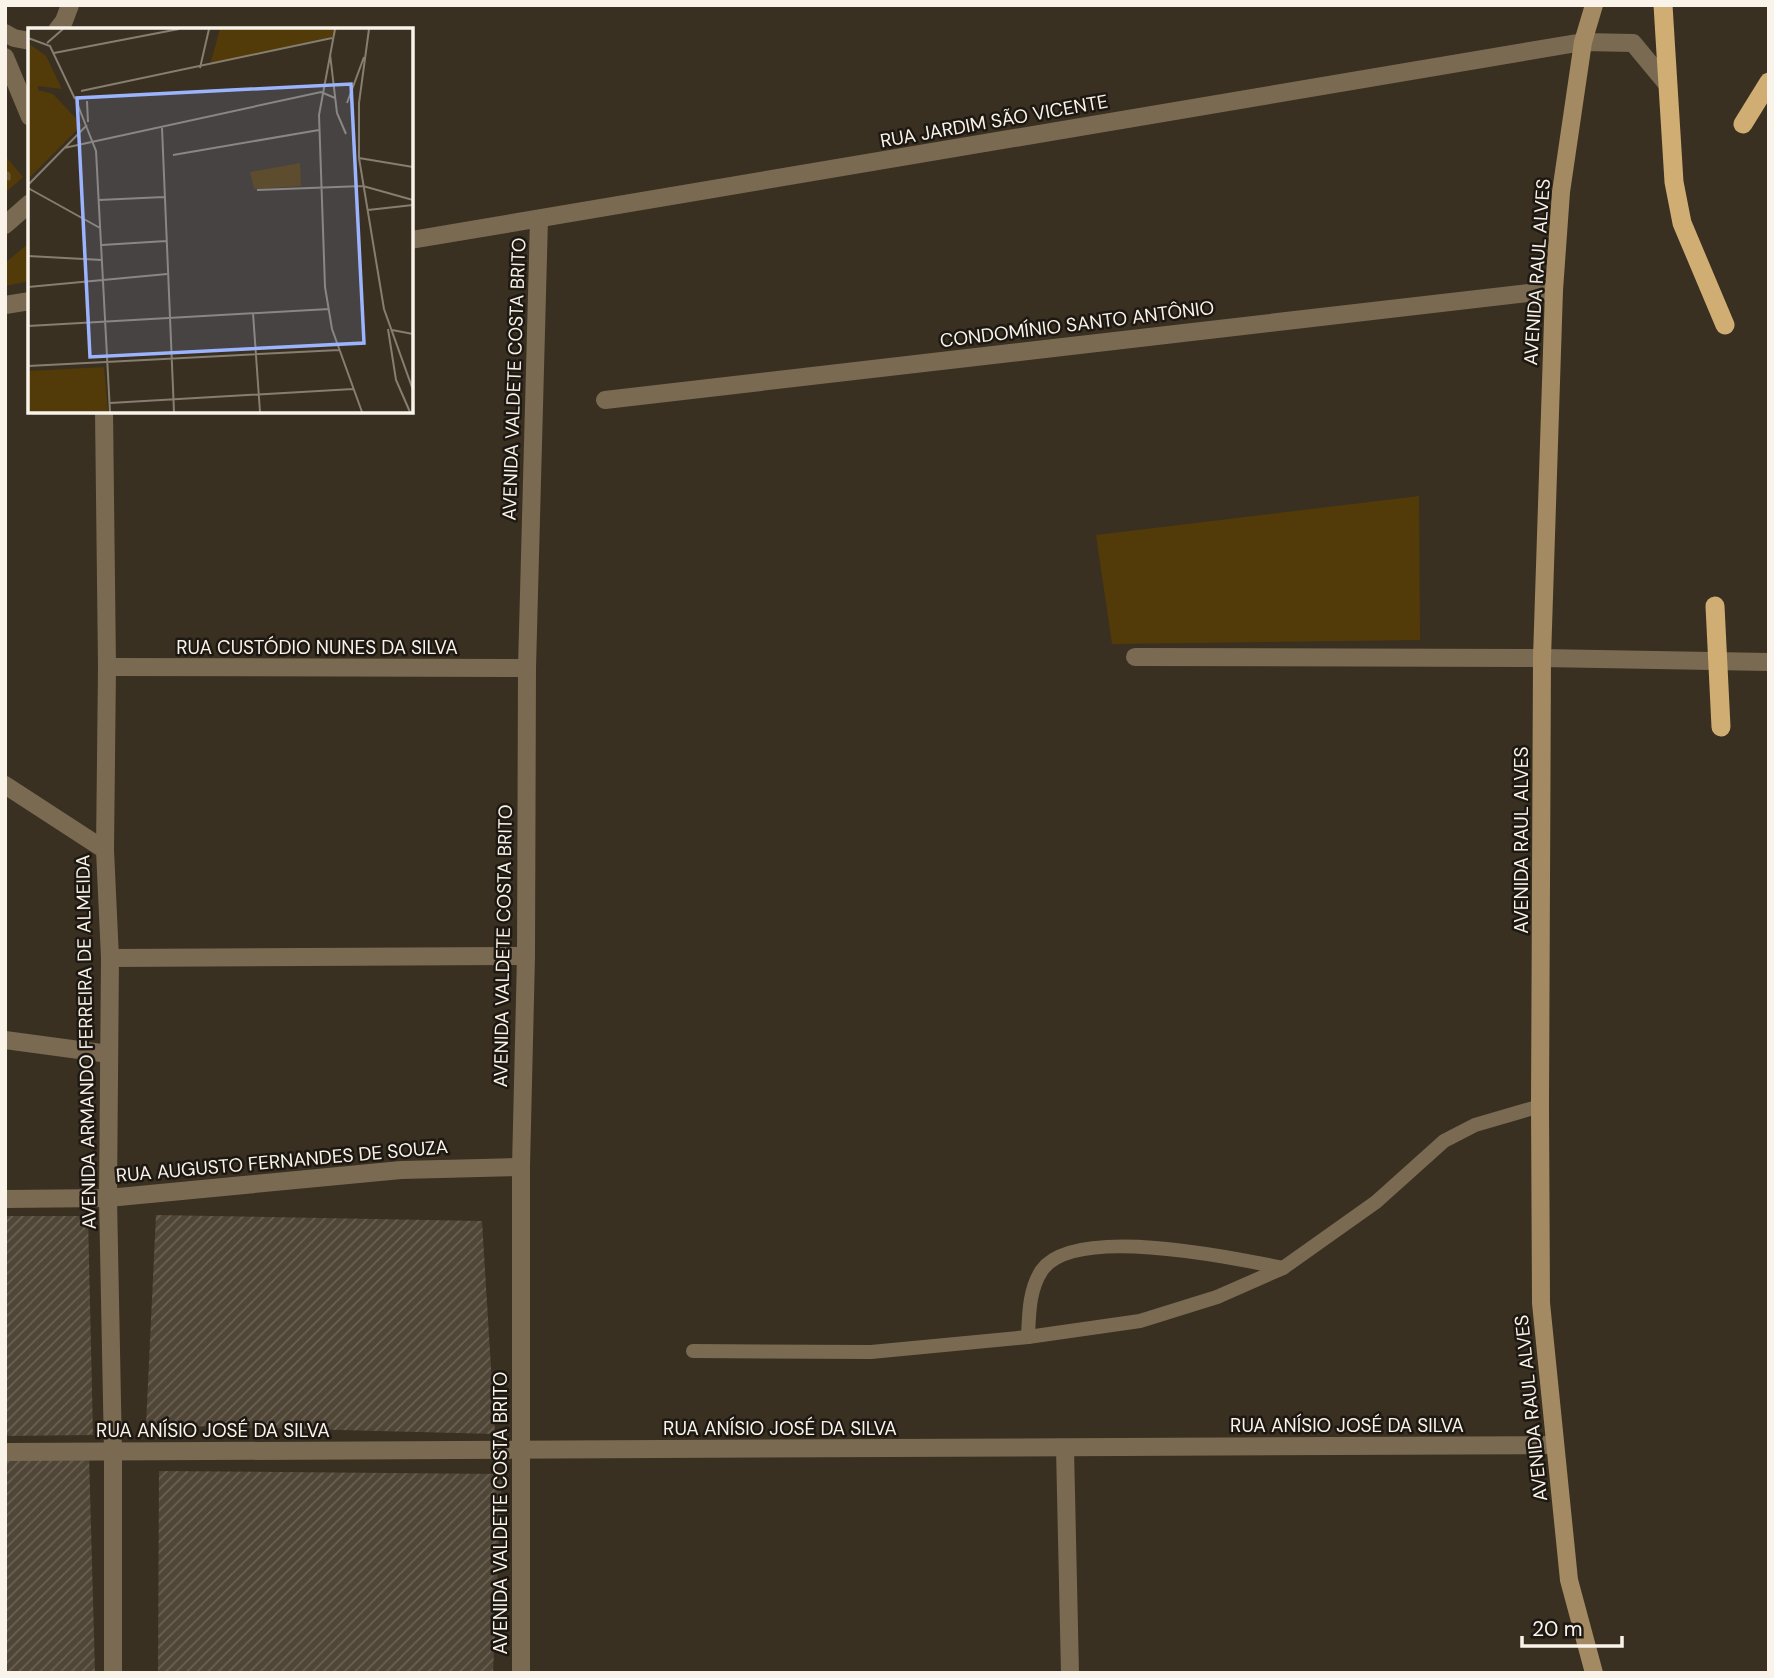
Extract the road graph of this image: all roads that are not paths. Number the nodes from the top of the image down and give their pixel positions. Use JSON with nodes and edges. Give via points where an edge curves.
{"nodes":[{"id":1,"x":1594,"y":5,"type":"edge"},
{"id":2,"x":1663,"y":5,"type":"edge"},
{"id":3,"x":5,"y":33,"type":"edge"},
{"id":4,"x":28,"y":41,"type":"edge"},
{"id":5,"x":1583,"y":42,"type":"junction"},
{"id":6,"x":5,"y":57,"type":"edge"},
{"id":7,"x":1769,"y":82,"type":"edge"},
{"id":8,"x":1667,"y":84,"type":"junction"},
{"id":9,"x":28,"y":112,"type":"edge"},
{"id":10,"x":1743,"y":124,"type":"dead end"},
{"id":11,"x":28,"y":205,"type":"edge"},
{"id":12,"x":539,"y":219,"type":"junction"},
{"id":13,"x":5,"y":225,"type":"edge"},
{"id":14,"x":413,"y":240,"type":"edge"},
{"id":15,"x":1553,"y":290,"type":"junction"},
{"id":16,"x":28,"y":301,"type":"edge"},
{"id":17,"x":5,"y":305,"type":"edge"},
{"id":18,"x":1726,"y":325,"type":"dead end"},
{"id":19,"x":605,"y":400,"type":"dead end"},
{"id":20,"x":104,"y":413,"type":"edge"},
{"id":21,"x":1715,"y":606,"type":"dead end"},
{"id":22,"x":1135,"y":657,"type":"dead end"},
{"id":23,"x":1542,"y":658,"type":"junction"},
{"id":24,"x":1769,"y":662,"type":"edge"},
{"id":25,"x":107,"y":667,"type":"junction"},
{"id":26,"x":527,"y":668,"type":"junction"},
{"id":27,"x":1721,"y":727,"type":"dead end"},
{"id":28,"x":5,"y":785,"type":"edge"},
{"id":29,"x":105,"y":850,"type":"junction"},
{"id":30,"x":526,"y":956,"type":"junction"},
{"id":31,"x":110,"y":958,"type":"junction"},
{"id":32,"x":5,"y":1040,"type":"edge"},
{"id":33,"x":109,"y":1054,"type":"junction"},
{"id":34,"x":1540,"y":1106,"type":"junction"},
{"id":35,"x":521,"y":1167,"type":"junction"},
{"id":36,"x":108,"y":1198,"type":"junction"},
{"id":37,"x":5,"y":1199,"type":"edge"},
{"id":38,"x":1283,"y":1268,"type":"junction"},
{"id":39,"x":1028,"y":1337,"type":"junction"},
{"id":40,"x":693,"y":1351,"type":"dead end"},
{"id":41,"x":1556,"y":1445,"type":"junction"},
{"id":42,"x":1065,"y":1447,"type":"junction"},
{"id":43,"x":521,"y":1450,"type":"junction"},
{"id":44,"x":113,"y":1451,"type":"junction"},
{"id":45,"x":5,"y":1452,"type":"edge"},
{"id":46,"x":113,"y":1673,"type":"edge"},
{"id":47,"x":521,"y":1673,"type":"edge"},
{"id":48,"x":1070,"y":1673,"type":"edge"},
{"id":49,"x":1594,"y":1673,"type":"edge"}],
"edges":[{"from":1,"to":5,"type":"main road","name":"AVENIDA RAUL ALVES"},
{"from":2,"to":8,"type":"highway"},
{"from":3,"to":4,"type":"street"},
{"from":5,"to":8,"type":"street","name":"RUA JARDIM SÃO VICENTE","via":[[1633,43]]},
{"from":5,"to":12,"type":"street","name":"RUA JARDIM SÃO VICENTE"},
{"from":5,"to":15,"type":"main road","name":"AVENIDA RAUL ALVES","via":[[1561,192]]},
{"from":6,"to":9,"type":"street"},
{"from":7,"to":10,"type":"highway"},
{"from":8,"to":18,"type":"highway","via":[[1674,182],[1682,222]]},
{"from":11,"to":13,"type":"street"},
{"from":12,"to":14,"type":"street","name":"RUA JARDIM SÃO VICENTE"},
{"from":12,"to":26,"type":"street","name":"AVENIDA VALDETE COSTA BRITO"},
{"from":15,"to":19,"type":"street","name":"CONDOMÍNIO SANTO ANTÔNIO"},
{"from":15,"to":23,"type":"main road","name":"AVENIDA RAUL ALVES"},
{"from":16,"to":17,"type":"street"},
{"from":20,"to":25,"type":"street","name":"AVENIDA ARMANDO FERREIRA DE ALMEIDA"},
{"from":21,"to":27,"type":"highway"},
{"from":22,"to":23,"type":"street"},
{"from":23,"to":24,"type":"street"},
{"from":23,"to":34,"type":"main road","name":"AVENIDA RAUL ALVES"},
{"from":25,"to":26,"type":"street","name":"RUA CUSTÓDIO NUNES DA SILVA"},
{"from":25,"to":29,"type":"street","name":"AVENIDA ARMANDO FERREIRA DE ALMEIDA"},
{"from":26,"to":30,"type":"street","name":"AVENIDA VALDETE COSTA BRITO"},
{"from":28,"to":29,"type":"street"},
{"from":29,"to":31,"type":"street","name":"AVENIDA ARMANDO FERREIRA DE ALMEIDA"},
{"from":30,"to":31,"type":"street"},
{"from":30,"to":35,"type":"street","name":"AVENIDA VALDETE COSTA BRITO"},
{"from":31,"to":33,"type":"street","name":"AVENIDA ARMANDO FERREIRA DE ALMEIDA"},
{"from":32,"to":33,"type":"street"},
{"from":33,"to":36,"type":"street","name":"AVENIDA ARMANDO FERREIRA DE ALMEIDA"},
{"from":34,"to":38,"type":"lane","via":[[1475,1125],[1444,1141],[1376,1202]]},
{"from":34,"to":41,"type":"main road","name":"AVENIDA RAUL ALVES","via":[[1541,1303]]},
{"from":35,"to":36,"type":"street","name":"RUA AUGUSTO FERNANDES DE SOUZA","via":[[401,1170]]},
{"from":35,"to":43,"type":"street","name":"AVENIDA VALDETE COSTA BRITO"},
{"from":36,"to":37,"type":"street","name":"RUA AUGUSTO FERNANDES DE SOUZA"},
{"from":36,"to":44,"type":"street","name":"AVENIDA ARMANDO FERREIRA DE ALMEIDA"},
{"from":38,"to":39,"type":"lane","via":[[1217,1297],[1140,1321]]},
{"from":38,"to":39,"type":"lane","via":[[1157,1247],[1063,1254],[1044,1268],[1034,1286]]},
{"from":39,"to":40,"type":"lane","via":[[871,1352]]},
{"from":41,"to":42,"type":"street","name":"RUA ANÍSIO JOSÉ DA SILVA"},
{"from":41,"to":49,"type":"main road","name":"AVENIDA RAUL ALVES","via":[[1569,1580]]},
{"from":42,"to":43,"type":"street","name":"RUA ANÍSIO JOSÉ DA SILVA"},
{"from":42,"to":48,"type":"street"},
{"from":43,"to":44,"type":"street","name":"RUA ANÍSIO JOSÉ DA SILVA"},
{"from":43,"to":47,"type":"street","name":"AVENIDA VALDETE COSTA BRITO"},
{"from":44,"to":45,"type":"street","name":"RUA ANÍSIO JOSÉ DA SILVA"},
{"from":44,"to":46,"type":"street","name":"AVENIDA ARMANDO FERREIRA DE ALMEIDA"}]}
